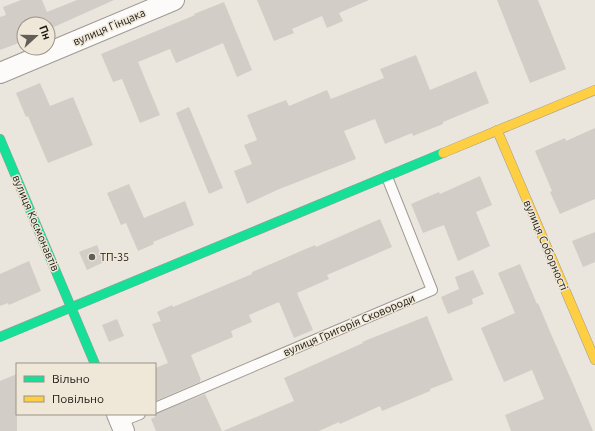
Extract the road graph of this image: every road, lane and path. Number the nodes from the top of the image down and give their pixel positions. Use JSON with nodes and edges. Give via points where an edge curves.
{"nodes":[{"id":1,"x":174,"y":0,"type":"edge"},
{"id":2,"x":0,"y":73,"type":"edge"},
{"id":3,"x":595,"y":90,"type":"edge"},
{"id":4,"x":497,"y":130,"type":"junction"},
{"id":5,"x":0,"y":139,"type":"edge"},
{"id":6,"x":388,"y":178,"type":"junction"},
{"id":7,"x":71,"y":308,"type":"junction"},
{"id":8,"x":0,"y":337,"type":"edge"},
{"id":9,"x":595,"y":360,"type":"edge"},
{"id":10,"x":95,"y":363,"type":"edge"},
{"id":11,"x":156,"y":408,"type":"edge"},
{"id":12,"x":138,"y":415,"type":"edge"},
{"id":13,"x":120,"y":422,"type":"edge"}],
"edges":[{"from":1,"to":2,"type":"street","name":"вулиця Гінцака"},
{"from":3,"to":4,"type":"main road"},
{"from":4,"to":6,"type":"main road"},
{"from":4,"to":9,"type":"main road","name":"вулиця Соборності"},
{"from":5,"to":7,"type":"main road","name":"вулиця Космонавтів"},
{"from":6,"to":7,"type":"main road"},
{"from":6,"to":11,"type":"lane","name":"вулиця Григорія Сковороди","via":[[432,290]]},
{"from":7,"to":8,"type":"main road"},
{"from":7,"to":10,"type":"main road","name":"вулиця Космонавтів"},
{"from":12,"to":13,"type":"lane"}]}
